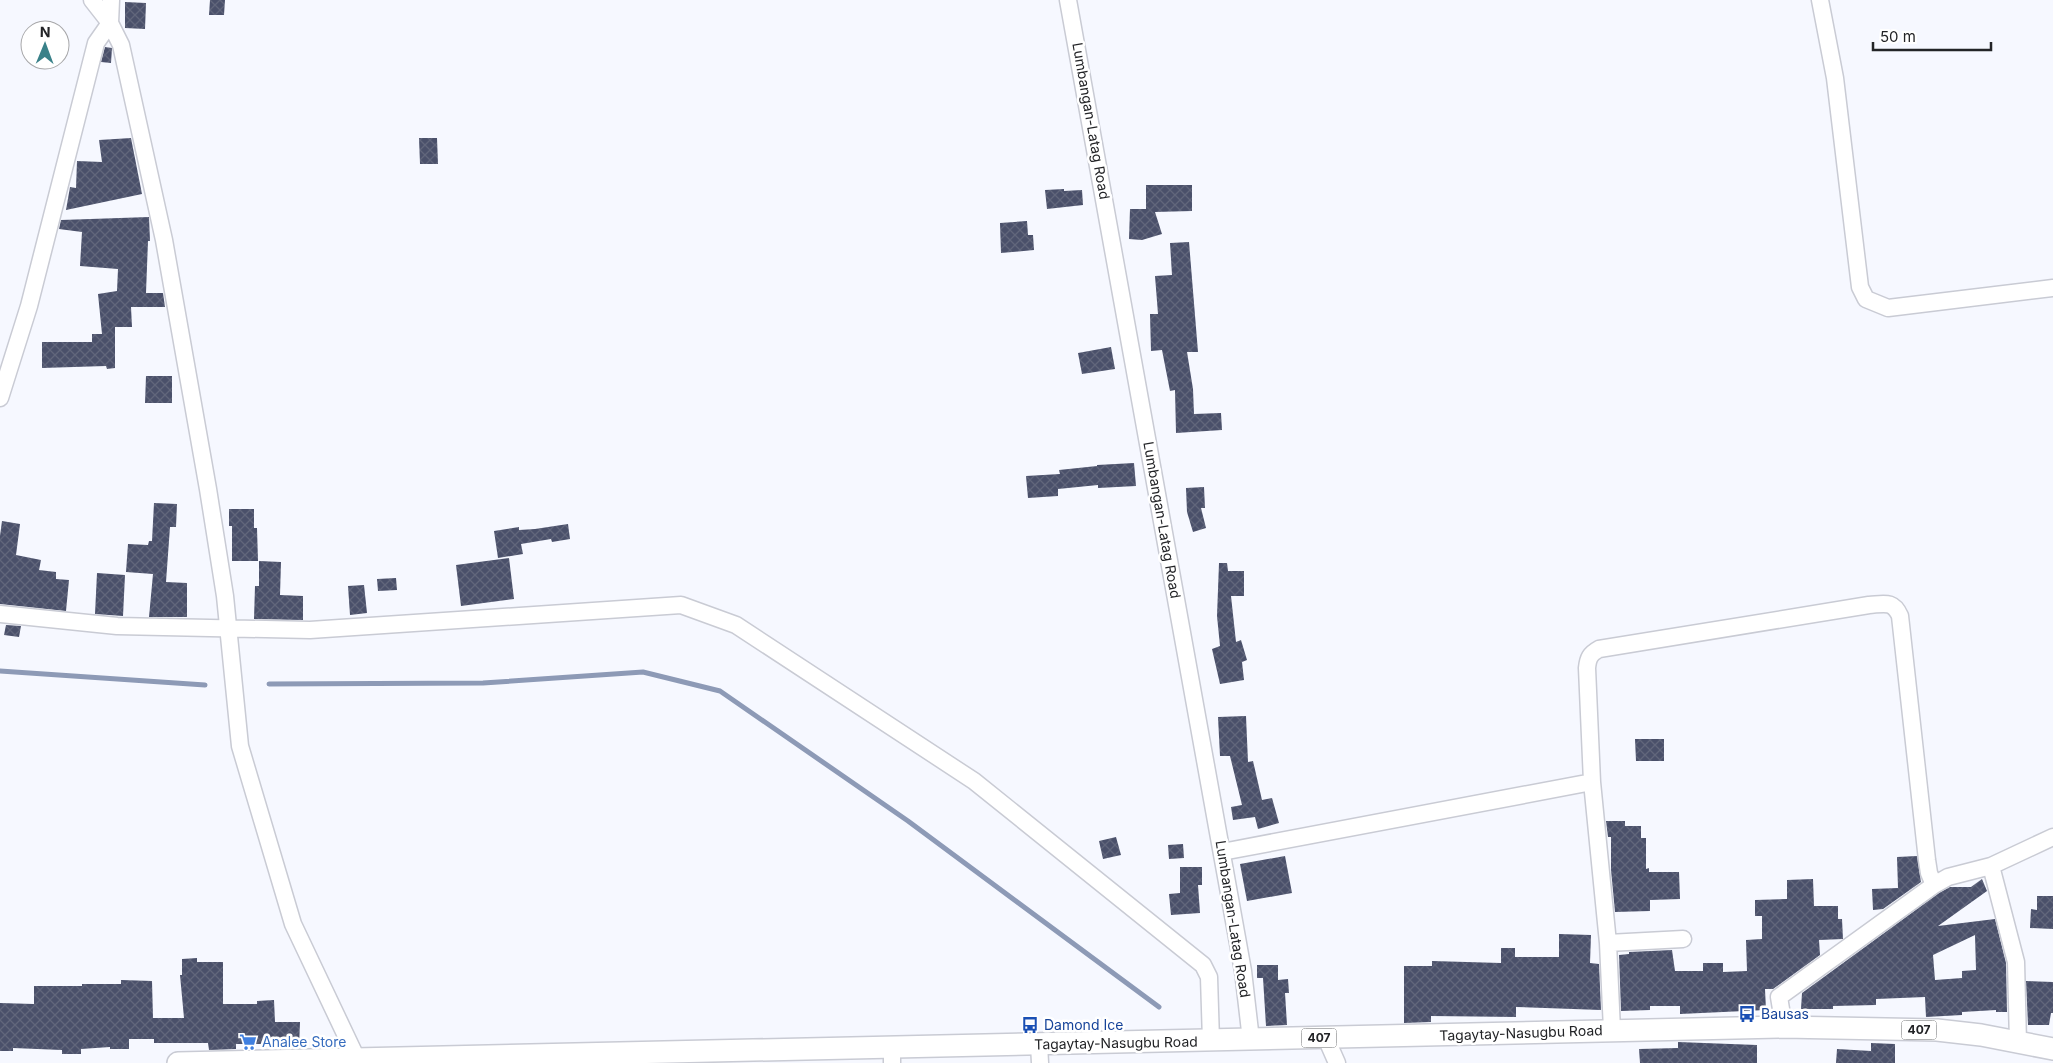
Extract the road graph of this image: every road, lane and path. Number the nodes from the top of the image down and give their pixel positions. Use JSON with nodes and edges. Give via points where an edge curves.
{"nodes":[{"id":1,"x":92,"y":0,"type":"edge"},
{"id":2,"x":111,"y":0,"type":"edge"},
{"id":3,"x":1068,"y":0,"type":"edge"},
{"id":4,"x":1820,"y":0,"type":"edge"},
{"id":5,"x":110,"y":23,"type":"junction"},
{"id":6,"x":2053,"y":288,"type":"edge"},
{"id":7,"x":0,"y":398,"type":"edge"},
{"id":8,"x":0,"y":614,"type":"edge"},
{"id":9,"x":228,"y":629,"type":"junction"},
{"id":10,"x":1592,"y":782,"type":"junction"},
{"id":11,"x":2053,"y":836,"type":"edge"},
{"id":12,"x":1222,"y":852,"type":"junction"},
{"id":13,"x":1990,"y":866,"type":"junction"},
{"id":14,"x":1934,"y":885,"type":"junction"},
{"id":15,"x":1683,"y":939,"type":"dead end"},
{"id":16,"x":1608,"y":943,"type":"junction"},
{"id":17,"x":1784,"y":1028,"type":"junction"},
{"id":18,"x":1612,"y":1030,"type":"junction"},
{"id":19,"x":1326,"y":1038,"type":"junction"},
{"id":20,"x":1251,"y":1040,"type":"junction"},
{"id":21,"x":1211,"y":1041,"type":"junction"},
{"id":22,"x":2018,"y":1043,"type":"junction"},
{"id":23,"x":2053,"y":1050,"type":"edge"},
{"id":24,"x":1039,"y":1054,"type":"edge"},
{"id":25,"x":892,"y":1055,"type":"edge"},
{"id":26,"x":707,"y":1057,"type":"edge"},
{"id":27,"x":358,"y":1059,"type":"junction"},
{"id":28,"x":178,"y":1063,"type":"edge"},
{"id":29,"x":1337,"y":1063,"type":"edge"}],
"edges":[{"from":1,"to":5,"type":"street"},
{"from":2,"to":5,"type":"street"},
{"from":3,"to":12,"type":"street","name":"Lumbangan-Latag Road"},
{"from":4,"to":6,"type":"street","via":[[1834,78],[1860,287],[1866,299],[1888,308]]},
{"from":5,"to":7,"type":"street","via":[[96,43],[29,306]]},
{"from":5,"to":9,"type":"street","via":[[121,45],[164,240]]},
{"from":8,"to":9,"type":"street","via":[[117,626]]},
{"from":9,"to":21,"type":"street","via":[[310,630],[681,605],[736,625],[974,781],[1203,965],[1209,977]]},
{"from":9,"to":27,"type":"street","via":[[240,746],[293,924]]},
{"from":10,"to":12,"type":"street"},
{"from":10,"to":14,"type":"street","via":[[1587,668],[1593,652],[1606,647],[1887,604],[1896,608],[1900,616],[1927,860]]},
{"from":10,"to":16,"type":"street"},
{"from":11,"to":13,"type":"street"},
{"from":12,"to":20,"type":"street","name":"Lumbangan-Latag Road","via":[[1243,971]]},
{"from":13,"to":14,"type":"street","via":[[1948,877]]},
{"from":13,"to":22,"type":"street","via":[[2016,962]]},
{"from":14,"to":17,"type":"street","via":[[1778,997]]},
{"from":15,"to":16,"type":"street"},
{"from":16,"to":18,"type":"street"},
{"from":17,"to":18,"type":"main road","name":"Tagaytay-Nasugbu Road","number":"407"},
{"from":17,"to":22,"type":"main road","name":"Tagaytay-Nasugbu Road","number":"407","via":[[1937,1030]]},
{"from":18,"to":19,"type":"main road","name":"Tagaytay-Nasugbu Road","number":"407"},
{"from":19,"to":20,"type":"main road","name":"Tagaytay-Nasugbu Road","number":"407"},
{"from":19,"to":29,"type":"street"},
{"from":20,"to":21,"type":"main road","name":"Tagaytay-Nasugbu Road","number":"407"},
{"from":21,"to":24,"type":"main road","name":"Tagaytay-Nasugbu Road","number":"407"},
{"from":22,"to":23,"type":"main road","name":"Tagaytay-Nasugbu Road","number":"407"},
{"from":24,"to":25,"type":"main road","name":"Tagaytay-Nasugbu Road","number":"407"},
{"from":25,"to":26,"type":"main road","name":"Tagaytay-Nasugbu Road","number":"407"},
{"from":26,"to":27,"type":"main road","name":"Tagaytay-Nasugbu Road","number":"407"},
{"from":27,"to":28,"type":"main road","name":"Tagaytay-Nasugbu Road","number":"407"}]}
